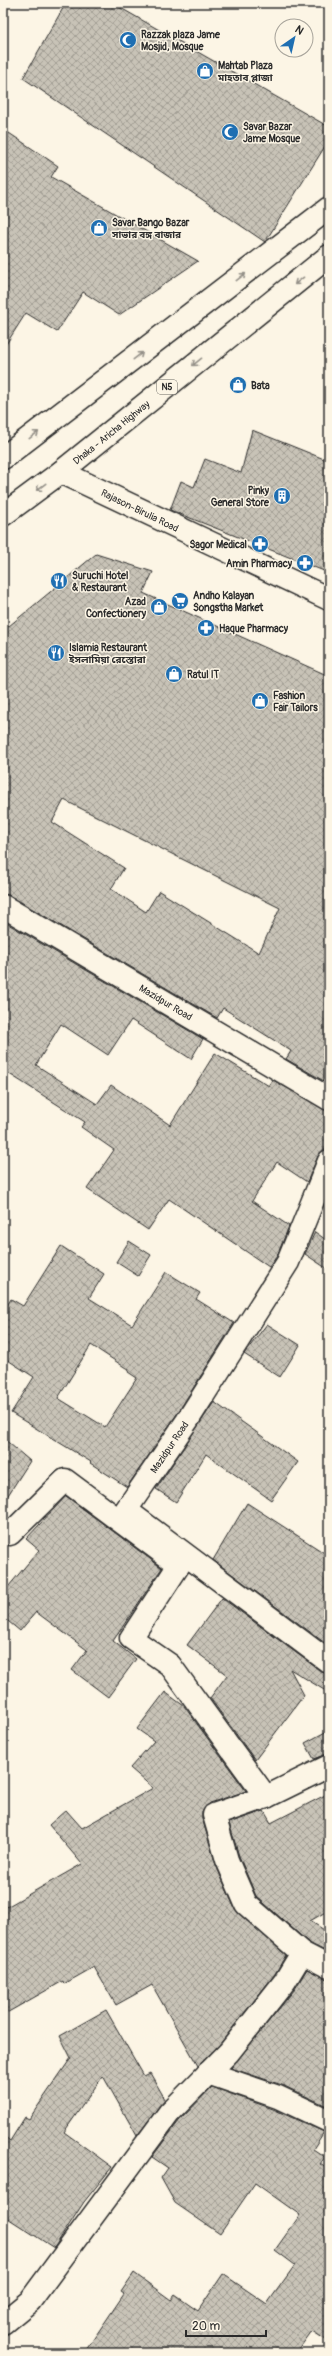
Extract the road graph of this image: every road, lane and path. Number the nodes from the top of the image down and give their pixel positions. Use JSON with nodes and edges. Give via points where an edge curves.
{"nodes":[{"id":1,"x":329,"y":208,"type":"edge"},
{"id":2,"x":329,"y":256,"type":"edge"},
{"id":3,"x":3,"y":458,"type":"edge"},
{"id":4,"x":61,"y":472,"type":"junction"},
{"id":5,"x":3,"y":515,"type":"edge"},
{"id":6,"x":329,"y":599,"type":"edge"},
{"id":7,"x":3,"y":906,"type":"edge"},
{"id":8,"x":329,"y":1099,"type":"edge"},
{"id":9,"x":329,"y":1161,"type":"edge"},
{"id":10,"x":3,"y":1529,"type":"edge"},
{"id":11,"x":329,"y":1662,"type":"edge"},
{"id":12,"x":329,"y":1766,"type":"edge"},
{"id":13,"x":266,"y":1797,"type":"junction"},
{"id":14,"x":302,"y":1953,"type":"junction"},
{"id":15,"x":329,"y":1967,"type":"edge"},
{"id":16,"x":208,"y":2073,"type":"junction"},
{"id":17,"x":329,"y":2121,"type":"edge"},
{"id":18,"x":3,"y":2322,"type":"edge"}],
"edges":[{"from":3,"to":1,"type":"main road","one_way":true},
{"from":2,"to":4,"type":"main road","name":"Dhaka - Aricha Highway","number":"N5","one_way":true},
{"from":4,"to":5,"type":"main road","name":"Dhaka - Aricha Highway","number":"N5","one_way":true},
{"from":4,"to":6,"type":"main road","name":"Rajason-Birulia Road"},
{"from":7,"to":8,"type":"main road","name":"Mazidpur Road"},
{"from":9,"to":11,"type":"main road","name":"Mazidpur Road","via":[[288,1262],[126,1510]]},
{"from":10,"to":13,"type":"main road","via":[[10,1534],[64,1480],[179,1565],[131,1638],[170,1664]]},
{"from":12,"to":13,"type":"main road"},
{"from":13,"to":14,"type":"main road","via":[[214,1815],[227,1860],[246,1904]]},
{"from":14,"to":15,"type":"main road"},
{"from":14,"to":16,"type":"main road","via":[[285,1982],[229,2052]]},
{"from":16,"to":17,"type":"main road","via":[[278,2097]]},
{"from":16,"to":18,"type":"main road","via":[[169,2113],[30,2301]]}]}
